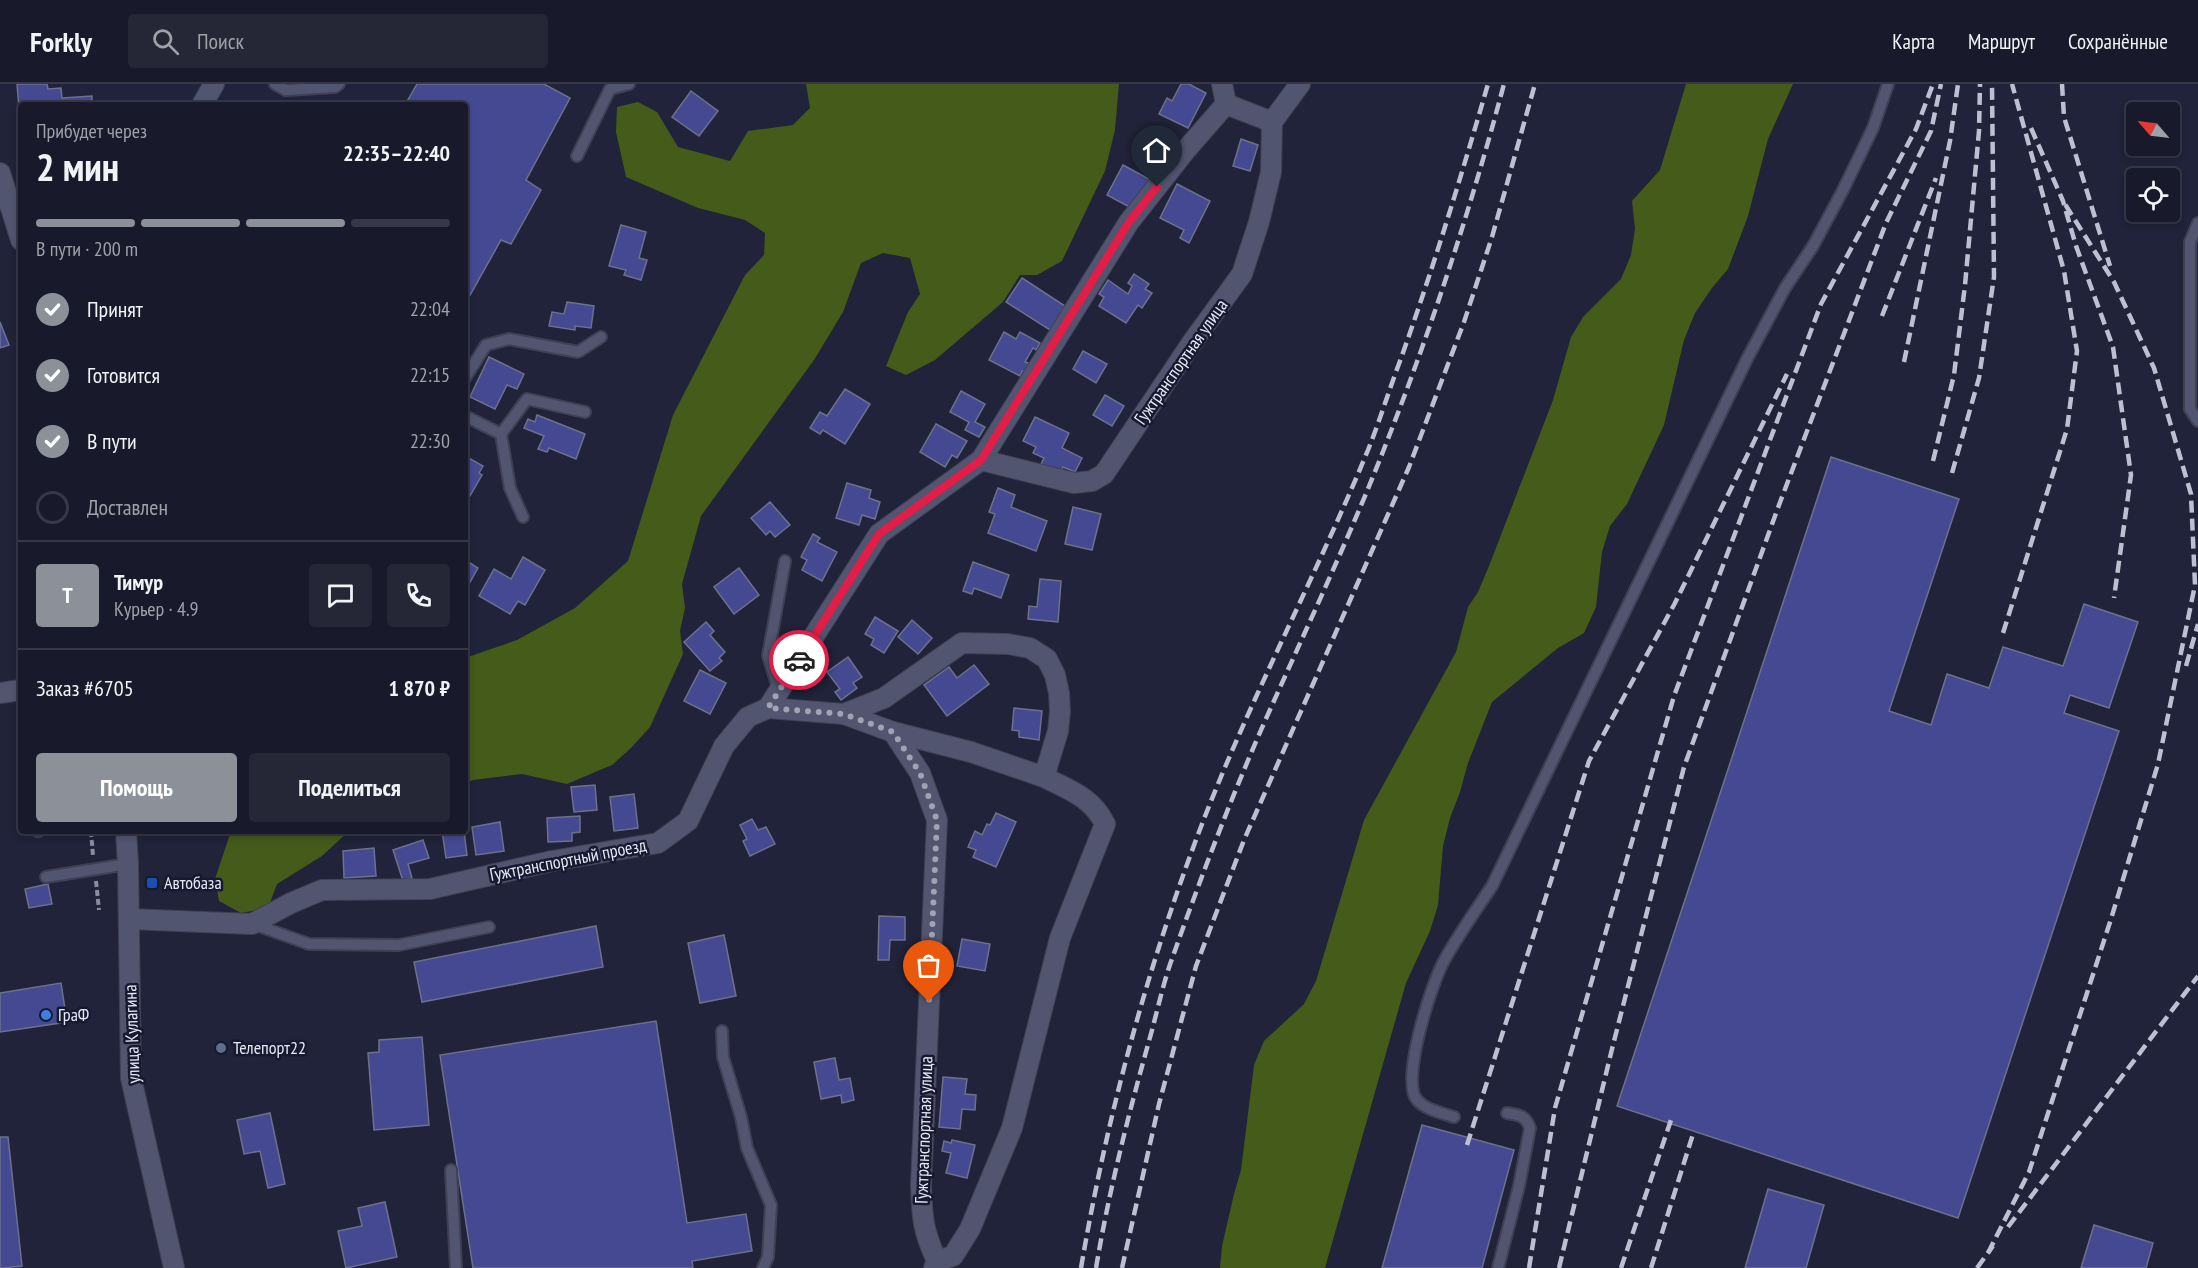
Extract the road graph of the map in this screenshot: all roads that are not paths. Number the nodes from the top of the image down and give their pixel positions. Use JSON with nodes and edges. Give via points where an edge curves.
{"nodes":[{"id":1,"x":214,"y":84,"type":"edge"},
{"id":2,"x":275,"y":84,"type":"edge"},
{"id":3,"x":339,"y":84,"type":"edge"},
{"id":4,"x":629,"y":84,"type":"edge"},
{"id":5,"x":1222,"y":84,"type":"edge"},
{"id":6,"x":1300,"y":84,"type":"edge"},
{"id":7,"x":1888,"y":84,"type":"edge"},
{"id":8,"x":609,"y":86,"type":"edge"},
{"id":9,"x":204,"y":102,"type":"edge"},
{"id":10,"x":1226,"y":104,"type":"junction"},
{"id":11,"x":1272,"y":122,"type":"junction"},
{"id":12,"x":577,"y":156,"type":"dead end"},
{"id":13,"x":0,"y":173,"type":"edge"},
{"id":14,"x":7,"y":218,"type":"edge"},
{"id":15,"x":2198,"y":223,"type":"edge"},
{"id":16,"x":18,"y":235,"type":"edge"},
{"id":17,"x":601,"y":337,"type":"dead end"},
{"id":18,"x":468,"y":373,"type":"edge"},
{"id":19,"x":585,"y":412,"type":"dead end"},
{"id":20,"x":468,"y":418,"type":"edge"},
{"id":21,"x":2198,"y":421,"type":"edge"},
{"id":22,"x":501,"y":434,"type":"junction"},
{"id":23,"x":981,"y":460,"type":"junction"},
{"id":24,"x":523,"y":517,"type":"dead end"},
{"id":25,"x":785,"y":561,"type":"dead end"},
{"id":26,"x":18,"y":690,"type":"edge"},
{"id":27,"x":779,"y":692,"type":"junction"},
{"id":28,"x":0,"y":693,"type":"edge"},
{"id":29,"x":768,"y":708,"type":"junction"},
{"id":30,"x":844,"y":714,"type":"junction"},
{"id":31,"x":893,"y":732,"type":"junction"},
{"id":32,"x":1044,"y":777,"type":"junction"},
{"id":33,"x":126,"y":834,"type":"edge"},
{"id":34,"x":128,"y":864,"type":"junction"},
{"id":35,"x":46,"y":877,"type":"dead end"},
{"id":36,"x":129,"y":919,"type":"junction"},
{"id":37,"x":252,"y":924,"type":"junction"},
{"id":38,"x":489,"y":927,"type":"dead end"},
{"id":39,"x":722,"y":1030,"type":"dead end"},
{"id":40,"x":1507,"y":1113,"type":"dead end"},
{"id":41,"x":1454,"y":1117,"type":"dead end"},
{"id":42,"x":451,"y":1170,"type":"dead end"},
{"id":43,"x":935,"y":1264,"type":"edge"},
{"id":44,"x":174,"y":1268,"type":"edge"},
{"id":45,"x":456,"y":1268,"type":"edge"},
{"id":46,"x":763,"y":1268,"type":"edge"},
{"id":47,"x":1498,"y":1268,"type":"edge"}],
"edges":[{"from":1,"to":9,"type":"street"},
{"from":2,"to":3,"type":"lane","via":[[286,90]]},
{"from":4,"to":8,"type":"lane"},
{"from":5,"to":10,"type":"street"},
{"from":6,"to":11,"type":"street"},
{"from":7,"to":41,"type":"lane","via":[[1873,128],[1843,190],[1747,359],[1492,886],[1444,961],[1427,1002],[1411,1075],[1416,1100]]},
{"from":8,"to":12,"type":"lane"},
{"from":10,"to":11,"type":"street"},
{"from":10,"to":23,"type":"street","name":"Гужтранспортный проезд","via":[[1129,222]]},
{"from":11,"to":23,"type":"street","name":"Гужтранспортная улица","via":[[1270,172],[1242,274],[1104,474],[1092,481],[1074,483]]},
{"from":13,"to":14,"type":"street"},
{"from":14,"to":16,"type":"street"},
{"from":15,"to":21,"type":"lane","via":[[2190,242],[2190,409]]},
{"from":17,"to":18,"type":"lane","via":[[578,352],[509,339],[486,345]]},
{"from":19,"to":22,"type":"lane","via":[[527,399]]},
{"from":20,"to":22,"type":"lane"},
{"from":22,"to":24,"type":"lane","via":[[510,488]]},
{"from":23,"to":27,"type":"street","name":"Гужтранспортный проезд","via":[[879,534]]},
{"from":25,"to":27,"type":"lane","via":[[768,656]]},
{"from":26,"to":28,"type":"street"},
{"from":27,"to":29,"type":"street","name":"Гужтранспортный проезд"},
{"from":29,"to":30,"type":"street"},
{"from":29,"to":37,"type":"street","name":"Гужтранспортный проезд","via":[[748,717],[730,738],[688,821],[658,843],[552,861],[430,889],[322,890]]},
{"from":30,"to":31,"type":"street"},
{"from":30,"to":32,"type":"street","via":[[884,698],[962,643],[1030,648],[1047,659],[1059,693],[1058,731]]},
{"from":31,"to":32,"type":"street","via":[[971,752]]},
{"from":31,"to":43,"type":"street","name":"Гужтранспортная улица","via":[[920,773],[937,820],[921,1185],[925,1236]]},
{"from":32,"to":43,"type":"street","via":[[1087,800],[1105,824],[1060,938],[1012,1128],[970,1229],[953,1256]]},
{"from":33,"to":34,"type":"street","name":"улица Кулагина"},
{"from":34,"to":35,"type":"lane"},
{"from":34,"to":36,"type":"street","name":"улица Кулагина"},
{"from":36,"to":37,"type":"street"},
{"from":36,"to":44,"type":"street","name":"улица Кулагина","via":[[131,1078]]},
{"from":37,"to":38,"type":"lane","via":[[309,944],[399,945]]},
{"from":39,"to":46,"type":"lane","via":[[723,1057],[747,1148],[771,1205],[768,1257]]},
{"from":40,"to":47,"type":"lane","via":[[1523,1116],[1530,1128]]},
{"from":42,"to":45,"type":"lane"}]}
